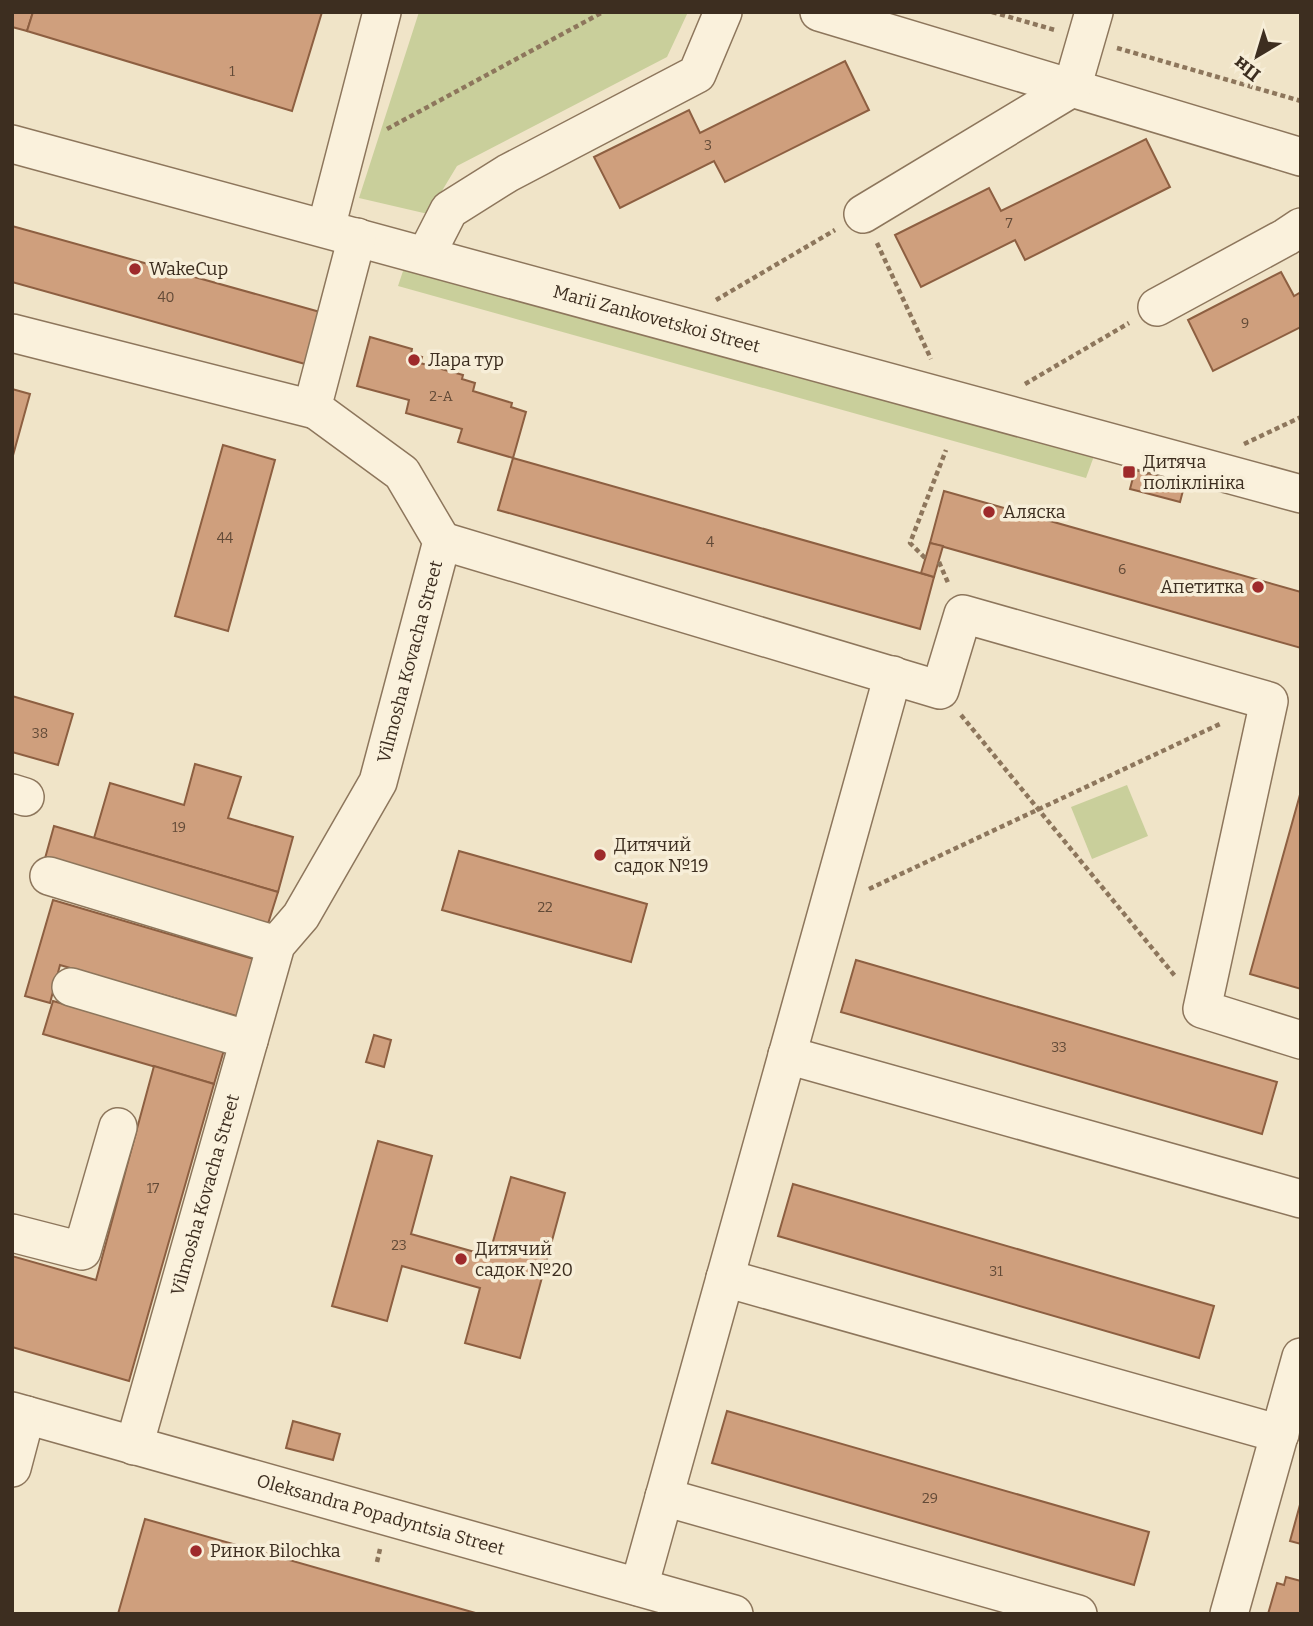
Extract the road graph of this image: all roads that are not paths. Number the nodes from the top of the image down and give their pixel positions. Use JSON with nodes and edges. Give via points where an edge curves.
{"nodes":[{"id":1,"x":382,"y":12,"type":"edge"},
{"id":2,"x":723,"y":12,"type":"edge"},
{"id":3,"x":819,"y":12,"type":"edge"},
{"id":4,"x":1090,"y":26,"type":"edge"},
{"id":5,"x":1072,"y":88,"type":"junction"},
{"id":6,"x":12,"y":144,"type":"edge"},
{"id":7,"x":1301,"y":157,"type":"edge"},
{"id":8,"x":863,"y":214,"type":"road end"},
{"id":9,"x":1301,"y":227,"type":"edge"},
{"id":10,"x":341,"y":232,"type":"junction"},
{"id":11,"x":426,"y":255,"type":"junction"},
{"id":12,"x":1157,"y":307,"type":"road end"},
{"id":13,"x":12,"y":333,"type":"edge"},
{"id":14,"x":316,"y":410,"type":"junction"},
{"id":15,"x":1301,"y":494,"type":"edge"},
{"id":16,"x":442,"y":541,"type":"junction"},
{"id":17,"x":893,"y":675,"type":"junction"},
{"id":18,"x":49,"y":876,"type":"dead end"},
{"id":19,"x":276,"y":945,"type":"junction"},
{"id":20,"x":71,"y":987,"type":"dead end"},
{"id":21,"x":249,"y":1040,"type":"junction"},
{"id":22,"x":1301,"y":1040,"type":"edge"},
{"id":23,"x":787,"y":1055,"type":"junction"},
{"id":24,"x":118,"y":1127,"type":"dead end"},
{"id":25,"x":1301,"y":1199,"type":"edge"},
{"id":26,"x":12,"y":1233,"type":"edge"},
{"id":27,"x":725,"y":1278,"type":"junction"},
{"id":28,"x":1301,"y":1357,"type":"edge"},
{"id":29,"x":19,"y":1413,"type":"edge"},
{"id":30,"x":1280,"y":1434,"type":"junction"},
{"id":31,"x":134,"y":1446,"type":"junction"},
{"id":32,"x":12,"y":1468,"type":"edge"},
{"id":33,"x":664,"y":1497,"type":"junction"},
{"id":34,"x":639,"y":1587,"type":"junction"},
{"id":35,"x":734,"y":1614,"type":"edge"},
{"id":36,"x":1078,"y":1614,"type":"edge"},
{"id":37,"x":1229,"y":1614,"type":"edge"}],
"edges":[{"from":1,"to":10,"type":"street","via":[[346,151]]},
{"from":2,"to":11,"type":"street","via":[[697,74],[508,173],[449,211]]},
{"from":3,"to":5,"type":"street"},
{"from":4,"to":5,"type":"street"},
{"from":5,"to":7,"type":"street"},
{"from":5,"to":8,"type":"street"},
{"from":6,"to":10,"type":"street","name":"Marii Zankovetskoi Street"},
{"from":9,"to":12,"type":"street"},
{"from":10,"to":11,"type":"street","name":"Marii Zankovetskoi Street"},
{"from":10,"to":14,"type":"street"},
{"from":11,"to":15,"type":"street","name":"Marii Zankovetskoi Street"},
{"from":13,"to":14,"type":"street"},
{"from":14,"to":16,"type":"street","name":"Vilmosha Kovacha Street","via":[[402,473]]},
{"from":16,"to":17,"type":"street"},
{"from":16,"to":19,"type":"street","name":"Vilmosha Kovacha Street","via":[[378,782],[301,916]]},
{"from":17,"to":22,"type":"street","via":[[940,690],[963,614],[1269,701],[1202,1009]]},
{"from":17,"to":23,"type":"street"},
{"from":18,"to":19,"type":"street"},
{"from":19,"to":21,"type":"street","name":"Vilmosha Kovacha Street"},
{"from":20,"to":21,"type":"street"},
{"from":21,"to":31,"type":"street","name":"Vilmosha Kovacha Street"},
{"from":23,"to":25,"type":"street"},
{"from":23,"to":27,"type":"street"},
{"from":24,"to":26,"type":"street","via":[[82,1251]]},
{"from":27,"to":30,"type":"street"},
{"from":27,"to":33,"type":"street"},
{"from":28,"to":30,"type":"street"},
{"from":29,"to":31,"type":"street","name":"Oleksandra Popadyntsia Street"},
{"from":29,"to":32,"type":"street"},
{"from":30,"to":37,"type":"street"},
{"from":31,"to":34,"type":"street","name":"Oleksandra Popadyntsia Street"},
{"from":33,"to":34,"type":"street"},
{"from":33,"to":36,"type":"street"},
{"from":34,"to":35,"type":"street","name":"Oleksandra Popadyntsia Street"}]}
